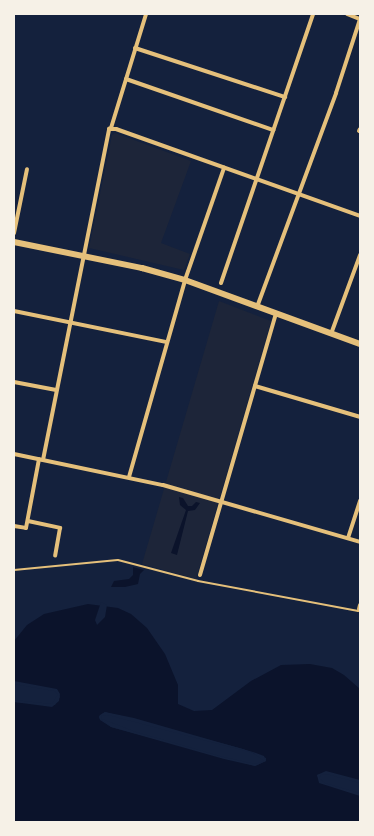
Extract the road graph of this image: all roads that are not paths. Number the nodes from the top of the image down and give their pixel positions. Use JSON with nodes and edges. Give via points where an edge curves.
{"nodes":[{"id":1,"x":146,"y":14,"type":"edge"},
{"id":2,"x":313,"y":14,"type":"edge"},
{"id":3,"x":347,"y":14,"type":"edge"},
{"id":4,"x":360,"y":19,"type":"edge"},
{"id":5,"x":135,"y":48,"type":"junction"},
{"id":6,"x":126,"y":79,"type":"junction"},
{"id":7,"x":285,"y":97,"type":"junction"},
{"id":8,"x":111,"y":128,"type":"junction"},
{"id":9,"x":273,"y":130,"type":"junction"},
{"id":10,"x":224,"y":168,"type":"junction"},
{"id":11,"x":27,"y":169,"type":"dead end"},
{"id":12,"x":256,"y":179,"type":"junction"},
{"id":13,"x":299,"y":195,"type":"junction"},
{"id":14,"x":360,"y":216,"type":"edge"},
{"id":15,"x":14,"y":233,"type":"edge"},
{"id":16,"x":14,"y":242,"type":"edge"},
{"id":17,"x":360,"y":255,"type":"edge"},
{"id":18,"x":82,"y":256,"type":"junction"},
{"id":19,"x":185,"y":280,"type":"junction"},
{"id":20,"x":221,"y":283,"type":"dead end"},
{"id":21,"x":257,"y":306,"type":"junction"},
{"id":22,"x":14,"y":311,"type":"edge"},
{"id":23,"x":276,"y":314,"type":"junction"},
{"id":24,"x":69,"y":322,"type":"junction"},
{"id":25,"x":331,"y":334,"type":"junction"},
{"id":26,"x":167,"y":342,"type":"junction"},
{"id":27,"x":360,"y":344,"type":"edge"},
{"id":28,"x":14,"y":382,"type":"edge"},
{"id":29,"x":255,"y":386,"type":"junction"},
{"id":30,"x":56,"y":390,"type":"junction"},
{"id":31,"x":360,"y":417,"type":"edge"},
{"id":32,"x":14,"y":454,"type":"edge"},
{"id":33,"x":41,"y":459,"type":"junction"},
{"id":34,"x":128,"y":477,"type":"junction"},
{"id":35,"x":222,"y":501,"type":"junction"},
{"id":36,"x":360,"y":501,"type":"edge"},
{"id":37,"x":28,"y":521,"type":"junction"},
{"id":38,"x":14,"y":526,"type":"edge"},
{"id":39,"x":348,"y":538,"type":"junction"},
{"id":40,"x":360,"y":542,"type":"edge"},
{"id":41,"x":54,"y":556,"type":"dead end"},
{"id":42,"x":14,"y":570,"type":"edge"},
{"id":43,"x":200,"y":575,"type":"dead end"},
{"id":44,"x":359,"y":609,"type":"edge"}],
"edges":[{"from":1,"to":5,"type":"street"},
{"from":2,"to":7,"type":"street"},
{"from":3,"to":4,"type":"street"},
{"from":4,"to":13,"type":"street"},
{"from":5,"to":6,"type":"street"},
{"from":5,"to":7,"type":"street"},
{"from":6,"to":8,"type":"street"},
{"from":6,"to":9,"type":"street"},
{"from":7,"to":9,"type":"street"},
{"from":8,"to":10,"type":"street"},
{"from":8,"to":18,"type":"street","via":[[107,134]]},
{"from":9,"to":12,"type":"street"},
{"from":10,"to":12,"type":"street"},
{"from":10,"to":19,"type":"street"},
{"from":11,"to":15,"type":"street"},
{"from":12,"to":13,"type":"street"},
{"from":12,"to":20,"type":"street"},
{"from":13,"to":14,"type":"street"},
{"from":13,"to":21,"type":"street"},
{"from":16,"to":18,"type":"main road"},
{"from":17,"to":25,"type":"street"},
{"from":18,"to":19,"type":"main road"},
{"from":18,"to":24,"type":"street"},
{"from":19,"to":21,"type":"main road"},
{"from":19,"to":26,"type":"street"},
{"from":21,"to":23,"type":"main road"},
{"from":22,"to":24,"type":"street"},
{"from":23,"to":25,"type":"main road"},
{"from":23,"to":29,"type":"street"},
{"from":24,"to":26,"type":"street"},
{"from":24,"to":30,"type":"street"},
{"from":25,"to":27,"type":"main road"},
{"from":26,"to":34,"type":"street"},
{"from":28,"to":30,"type":"street"},
{"from":29,"to":31,"type":"street"},
{"from":29,"to":35,"type":"street"},
{"from":30,"to":33,"type":"street"},
{"from":32,"to":33,"type":"street"},
{"from":33,"to":34,"type":"street"},
{"from":33,"to":37,"type":"street"},
{"from":34,"to":35,"type":"street"},
{"from":35,"to":39,"type":"street"},
{"from":35,"to":43,"type":"street"},
{"from":36,"to":39,"type":"street"},
{"from":37,"to":38,"type":"street","via":[[25,528]]},
{"from":37,"to":41,"type":"street","via":[[60,528]]},
{"from":39,"to":40,"type":"street"},
{"from":42,"to":44,"type":"lane","via":[[118,560],[198,581]]}]}
